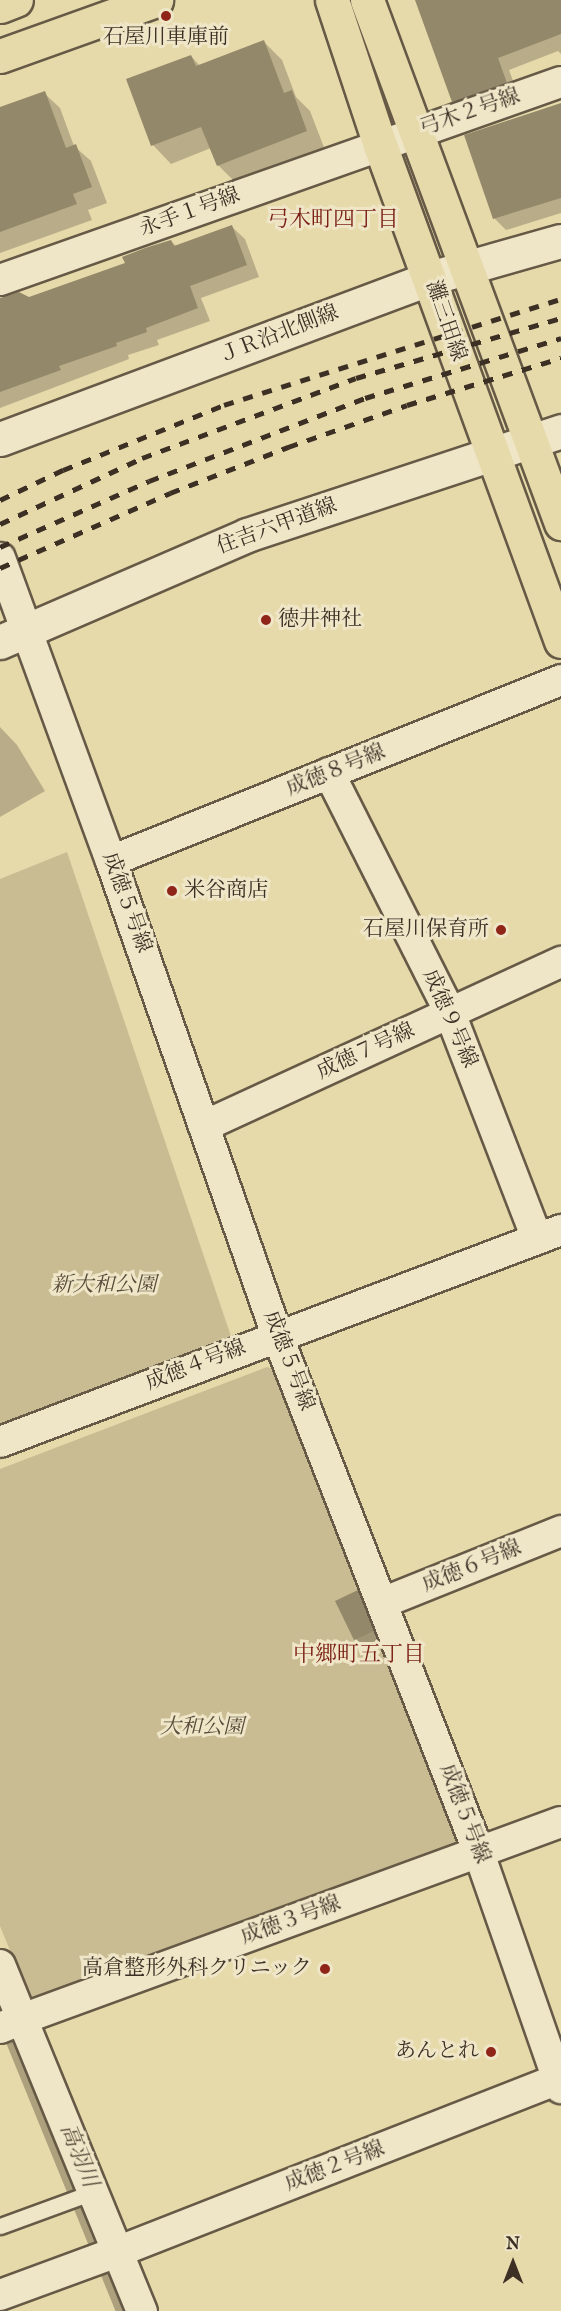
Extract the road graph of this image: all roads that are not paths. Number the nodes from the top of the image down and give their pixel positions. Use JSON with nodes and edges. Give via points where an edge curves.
{"nodes":[{"id":1,"x":16,"y":0,"type":"edge"},
{"id":2,"x":156,"y":0,"type":"edge"},
{"id":3,"x":332,"y":0,"type":"edge"},
{"id":4,"x":367,"y":0,"type":"edge"},
{"id":5,"x":0,"y":6,"type":"edge"},
{"id":6,"x":0,"y":56,"type":"edge"},
{"id":7,"x":561,"y":82,"type":"edge"},
{"id":8,"x":416,"y":133,"type":"junction"},
{"id":9,"x":380,"y":145,"type":"junction"},
{"id":10,"x":561,"y":241,"type":"edge"},
{"id":11,"x":465,"y":267,"type":"junction"},
{"id":12,"x":430,"y":278,"type":"junction"},
{"id":13,"x":0,"y":280,"type":"edge"},
{"id":14,"x":546,"y":436,"type":"edge"},
{"id":15,"x":0,"y":439,"type":"edge"},
{"id":16,"x":491,"y":453,"type":"junction"},
{"id":17,"x":561,"y":524,"type":"edge"},
{"id":18,"x":0,"y":558,"type":"edge"},
{"id":19,"x":12,"y":636,"type":"edge"},
{"id":20,"x":561,"y":641,"type":"edge"},
{"id":21,"x":561,"y":680,"type":"edge"},
{"id":22,"x":329,"y":773,"type":"junction"},
{"id":23,"x":111,"y":861,"type":"junction"},
{"id":24,"x":561,"y":962,"type":"edge"},
{"id":25,"x":450,"y":1013,"type":"junction"},
{"id":26,"x":204,"y":1126,"type":"junction"},
{"id":27,"x":549,"y":1234,"type":"edge"},
{"id":28,"x":277,"y":1335,"type":"junction"},
{"id":29,"x":0,"y":1442,"type":"edge"},
{"id":30,"x":561,"y":1532,"type":"edge"},
{"id":31,"x":382,"y":1603,"type":"junction"},
{"id":32,"x":561,"y":1822,"type":"edge"},
{"id":33,"x":479,"y":1853,"type":"junction"},
{"id":34,"x":0,"y":1965,"type":"edge"},
{"id":35,"x":12,"y":2023,"type":"edge"},
{"id":36,"x":560,"y":2082,"type":"edge"},
{"id":37,"x":92,"y":2193,"type":"junction"},
{"id":38,"x":0,"y":2226,"type":"edge"},
{"id":39,"x":104,"y":2257,"type":"junction"},
{"id":40,"x":0,"y":2295,"type":"edge"},
{"id":41,"x":142,"y":2311,"type":"edge"}],
"edges":[{"from":1,"to":5,"type":"main road"},
{"from":2,"to":6,"type":"main road"},
{"from":3,"to":9,"type":"main road","name":"灘三田線"},
{"from":4,"to":8,"type":"main road","name":"灘三田線"},
{"from":7,"to":8,"type":"street","name":"弓木２号線"},
{"from":8,"to":9,"type":"street","name":"弓木２号線"},
{"from":8,"to":11,"type":"main road","name":"灘三田線"},
{"from":9,"to":12,"type":"main road","name":"灘三田線"},
{"from":9,"to":13,"type":"street","name":"永手１号線"},
{"from":10,"to":11,"type":"street","name":"ＪＲ沿北側線"},
{"from":11,"to":12,"type":"street","name":"ＪＲ沿北側線"},
{"from":11,"to":14,"type":"main road","name":"灘三田線"},
{"from":12,"to":15,"type":"street","name":"ＪＲ沿北側線"},
{"from":12,"to":16,"type":"main road","name":"灘三田線"},
{"from":14,"to":16,"type":"street","name":"住吉六甲道線"},
{"from":14,"to":17,"type":"main road","name":"灘三田線"},
{"from":16,"to":19,"type":"street","name":"住吉六甲道線","via":[[247,535]]},
{"from":16,"to":20,"type":"main road","name":"灘三田線"},
{"from":18,"to":19,"type":"street","name":"成徳５号線"},
{"from":19,"to":23,"type":"street","name":"成徳５号線"},
{"from":21,"to":22,"type":"street","name":"成徳８号線"},
{"from":22,"to":23,"type":"street","name":"成徳８号線"},
{"from":22,"to":25,"type":"street","name":"成徳９号線"},
{"from":23,"to":26,"type":"street","name":"成徳５号線"},
{"from":24,"to":25,"type":"street","name":"成徳７号線"},
{"from":25,"to":26,"type":"street","name":"成徳７号線"},
{"from":25,"to":27,"type":"street","name":"成徳９号線"},
{"from":26,"to":28,"type":"street","name":"成徳５号線"},
{"from":27,"to":28,"type":"street","name":"成徳４号線"},
{"from":28,"to":29,"type":"street","name":"成徳４号線"},
{"from":28,"to":31,"type":"street","name":"成徳５号線"},
{"from":30,"to":31,"type":"street","name":"成徳６号線"},
{"from":31,"to":33,"type":"street","name":"成徳５号線"},
{"from":32,"to":33,"type":"street","name":"成徳３号線"},
{"from":33,"to":35,"type":"street","name":"成徳３号線"},
{"from":33,"to":36,"type":"street","name":"成徳５号線"},
{"from":34,"to":35,"type":"street"},
{"from":35,"to":37,"type":"street"},
{"from":36,"to":39,"type":"street","name":"成徳２号線"},
{"from":37,"to":38,"type":"lane"},
{"from":37,"to":39,"type":"street"},
{"from":39,"to":40,"type":"street","name":"成徳２号線"},
{"from":39,"to":41,"type":"street"}]}
